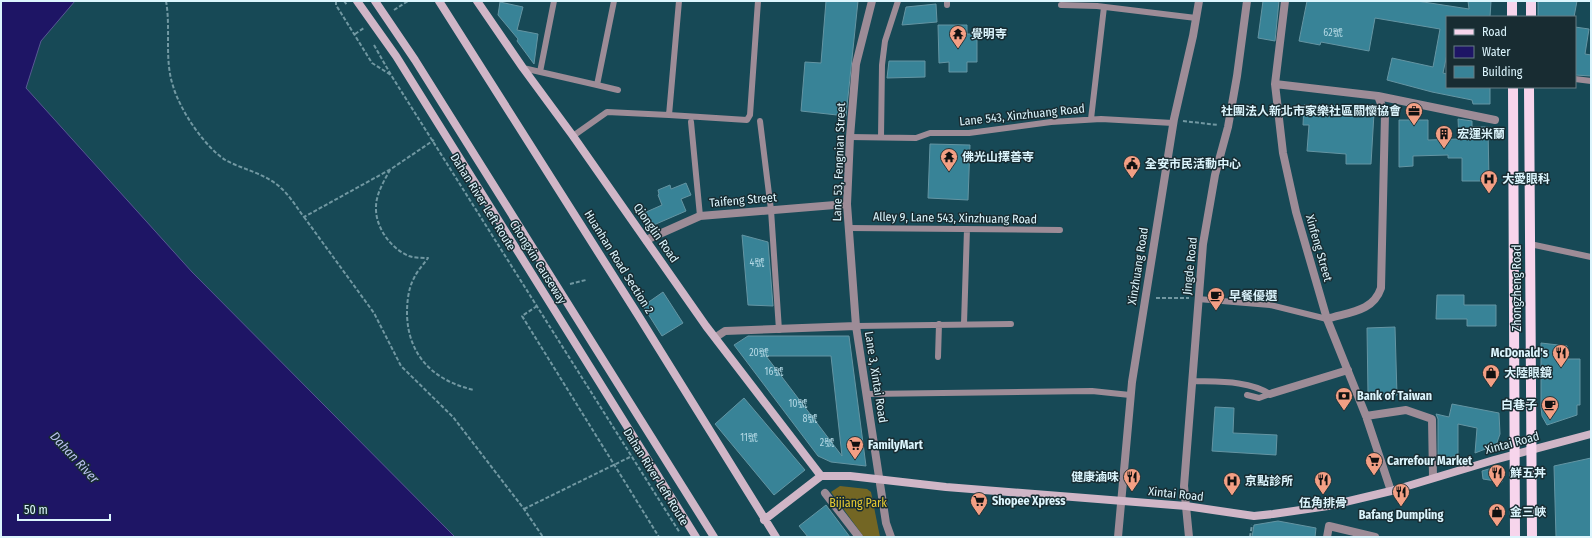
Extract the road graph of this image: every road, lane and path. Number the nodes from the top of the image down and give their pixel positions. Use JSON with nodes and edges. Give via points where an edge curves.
{"nodes":[{"id":1,"x":166,"y":1,"type":"edge"},
{"id":2,"x":336,"y":1,"type":"edge"},
{"id":3,"x":344,"y":1,"type":"edge"},
{"id":4,"x":357,"y":1,"type":"edge"},
{"id":5,"x":375,"y":1,"type":"edge"},
{"id":6,"x":439,"y":1,"type":"edge"},
{"id":7,"x":554,"y":1,"type":"edge"},
{"id":8,"x":614,"y":1,"type":"edge"},
{"id":9,"x":678,"y":1,"type":"edge"},
{"id":10,"x":758,"y":1,"type":"edge"},
{"id":11,"x":872,"y":1,"type":"edge"},
{"id":12,"x":898,"y":1,"type":"edge"},
{"id":13,"x":1199,"y":1,"type":"edge"},
{"id":14,"x":1247,"y":1,"type":"edge"},
{"id":15,"x":1285,"y":1,"type":"edge"},
{"id":16,"x":1512,"y":1,"type":"edge"},
{"id":17,"x":1531,"y":1,"type":"edge"},
{"id":18,"x":481,"y":3,"type":"edge"},
{"id":19,"x":1061,"y":5,"type":"dead end"},
{"id":20,"x":348,"y":6,"type":"dead end"},
{"id":21,"x":1104,"y":7,"type":"junction"},
{"id":22,"x":1512,"y":16,"type":"edge"},
{"id":23,"x":1531,"y":16,"type":"edge"},
{"id":24,"x":1196,"y":18,"type":"junction"},
{"id":25,"x":361,"y":23,"type":"dead end"},
{"id":26,"x":365,"y":28,"type":"dead end"},
{"id":27,"x":372,"y":41,"type":"dead end"},
{"id":28,"x":523,"y":68,"type":"junction"},
{"id":29,"x":540,"y":72,"type":"junction"},
{"id":30,"x":391,"y":75,"type":"junction"},
{"id":31,"x":1576,"y":79,"type":"edge"},
{"id":32,"x":1591,"y":81,"type":"edge"},
{"id":33,"x":1276,"y":84,"type":"junction"},
{"id":34,"x":597,"y":85,"type":"junction"},
{"id":35,"x":1513,"y":88,"type":"edge"},
{"id":36,"x":1529,"y":88,"type":"edge"},
{"id":37,"x":618,"y":90,"type":"dead end"},
{"id":38,"x":1378,"y":96,"type":"junction"},
{"id":39,"x":669,"y":115,"type":"junction"},
{"id":40,"x":1091,"y":119,"type":"junction"},
{"id":41,"x":1495,"y":120,"type":"dead end"},
{"id":42,"x":760,"y":121,"type":"dead end"},
{"id":43,"x":1174,"y":121,"type":"junction"},
{"id":44,"x":691,"y":122,"type":"dead end"},
{"id":45,"x":1228,"y":127,"type":"junction"},
{"id":46,"x":573,"y":136,"type":"junction"},
{"id":47,"x":850,"y":136,"type":"junction"},
{"id":48,"x":881,"y":137,"type":"junction"},
{"id":49,"x":434,"y":140,"type":"junction"},
{"id":50,"x":391,"y":168,"type":"junction"},
{"id":51,"x":847,"y":204,"type":"junction"},
{"id":52,"x":771,"y":210,"type":"junction"},
{"id":53,"x":700,"y":216,"type":"junction"},
{"id":54,"x":304,"y":217,"type":"junction"},
{"id":55,"x":849,"y":228,"type":"junction"},
{"id":56,"x":967,"y":229,"type":"junction"},
{"id":57,"x":1060,"y":230,"type":"dead end"},
{"id":58,"x":646,"y":240,"type":"junction"},
{"id":59,"x":1530,"y":244,"type":"junction"},
{"id":60,"x":1591,"y":257,"type":"edge"},
{"id":61,"x":586,"y":280,"type":"dead end"},
{"id":62,"x":570,"y":284,"type":"dead end"},
{"id":63,"x":1145,"y":297,"type":"junction"},
{"id":64,"x":1198,"y":299,"type":"junction"},
{"id":65,"x":538,"y":306,"type":"junction"},
{"id":66,"x":1327,"y":319,"type":"junction"},
{"id":67,"x":939,"y":324,"type":"junction"},
{"id":68,"x":964,"y":324,"type":"junction"},
{"id":69,"x":1011,"y":324,"type":"dead end"},
{"id":70,"x":856,"y":326,"type":"junction"},
{"id":71,"x":779,"y":330,"type":"junction"},
{"id":72,"x":716,"y":338,"type":"junction"},
{"id":73,"x":938,"y":357,"type":"dead end"},
{"id":74,"x":1348,"y":370,"type":"junction"},
{"id":75,"x":1192,"y":381,"type":"junction"},
{"id":76,"x":474,"y":390,"type":"dead end"},
{"id":77,"x":867,"y":394,"type":"junction"},
{"id":78,"x":1270,"y":394,"type":"junction"},
{"id":79,"x":1130,"y":395,"type":"junction"},
{"id":80,"x":1247,"y":395,"type":"dead end"},
{"id":81,"x":1366,"y":416,"type":"junction"},
{"id":82,"x":1591,"y":434,"type":"edge"},
{"id":83,"x":1530,"y":451,"type":"junction"},
{"id":84,"x":1515,"y":454,"type":"junction"},
{"id":85,"x":632,"y":456,"type":"junction"},
{"id":86,"x":821,"y":476,"type":"junction"},
{"id":87,"x":1433,"y":478,"type":"junction"},
{"id":88,"x":880,"y":479,"type":"junction"},
{"id":89,"x":1391,"y":491,"type":"junction"},
{"id":90,"x":825,"y":493,"type":"dead end"},
{"id":91,"x":1121,"y":505,"type":"junction"},
{"id":92,"x":1186,"y":506,"type":"junction"},
{"id":93,"x":524,"y":509,"type":"junction"},
{"id":94,"x":764,"y":520,"type":"junction"},
{"id":95,"x":543,"y":537,"type":"edge"},
{"id":96,"x":659,"y":537,"type":"edge"},
{"id":97,"x":683,"y":537,"type":"edge"},
{"id":98,"x":696,"y":537,"type":"edge"},
{"id":99,"x":714,"y":537,"type":"edge"},
{"id":100,"x":776,"y":537,"type":"edge"},
{"id":101,"x":859,"y":537,"type":"edge"},
{"id":102,"x":891,"y":537,"type":"edge"},
{"id":103,"x":1118,"y":537,"type":"edge"},
{"id":104,"x":1189,"y":537,"type":"edge"},
{"id":105,"x":1327,"y":537,"type":"edge"},
{"id":106,"x":1375,"y":537,"type":"edge"},
{"id":107,"x":1515,"y":537,"type":"edge"},
{"id":108,"x":1532,"y":537,"type":"edge"}],
"edges":[{"from":1,"to":54,"type":"path","via":[[170,71],[174,91],[182,108],[210,148],[226,160],[262,176],[281,188]]},
{"from":2,"to":30,"type":"path","via":[[336,5],[372,63]]},
{"from":3,"to":20,"type":"path"},
{"from":4,"to":98,"type":"street","name":"Chongxin Causeway","via":[[396,56]]},
{"from":5,"to":99,"type":"street","name":"Chongxin Causeway","via":[[415,60]]},
{"from":6,"to":94,"type":"street","name":"Huanhan Road Section 2","via":[[638,315]]},
{"from":7,"to":29,"type":"lane"},
{"from":8,"to":34,"type":"lane"},
{"from":9,"to":39,"type":"lane"},
{"from":10,"to":39,"type":"lane","via":[[750,115],[747,120]]},
{"from":11,"to":47,"type":"street","name":"Lane 53, Fengnian Street","via":[[856,64]]},
{"from":12,"to":48,"type":"lane","via":[[885,41],[882,64]]},
{"from":13,"to":24,"type":"street","name":"Xinzhuang Road"},
{"from":14,"to":45,"type":"street","name":"Jingde Road"},
{"from":15,"to":33,"type":"street","name":"Xinfeng Street"},
{"from":16,"to":22,"type":"main road"},
{"from":17,"to":23,"type":"main road"},
{"from":18,"to":28,"type":"street","name":"Qionglin Road"},
{"from":19,"to":21,"type":"lane"},
{"from":21,"to":24,"type":"lane"},
{"from":21,"to":40,"type":"lane"},
{"from":24,"to":43,"type":"street","name":"Xinzhuang Road"},
{"from":25,"to":26,"type":"path"},
{"from":27,"to":30,"type":"path","name":"Dahan River Left Route"},
{"from":28,"to":29,"type":"lane"},
{"from":28,"to":46,"type":"street","name":"Qionglin Road"},
{"from":29,"to":34,"type":"lane"},
{"from":30,"to":49,"type":"path","name":"Dahan River Left Route"},
{"from":31,"to":32,"type":"lane"},
{"from":33,"to":38,"type":"street"},
{"from":33,"to":66,"type":"street","name":"Xinfeng Street","via":[[1283,153],[1296,212]]},
{"from":34,"to":37,"type":"lane"},
{"from":35,"to":84,"type":"main road","name":"Zhongzheng Road"},
{"from":36,"to":59,"type":"main road","name":"Zhongzheng Road"},
{"from":38,"to":41,"type":"street"},
{"from":38,"to":66,"type":"street","via":[[1385,114],[1381,288],[1372,304]]},
{"from":39,"to":46,"type":"lane","via":[[607,112]]},
{"from":40,"to":43,"type":"lane","name":"Lane 543, Xinzhuang Road"},
{"from":40,"to":48,"type":"lane","name":"Lane 543, Xinzhuang Road","via":[[969,133],[930,133],[916,138]]},
{"from":42,"to":52,"type":"lane"},
{"from":43,"to":45,"type":"path"},
{"from":43,"to":63,"type":"street","name":"Xinzhuang Road"},
{"from":44,"to":53,"type":"lane"},
{"from":45,"to":64,"type":"street","name":"Jingde Road","via":[[1215,175],[1203,244]]},
{"from":46,"to":58,"type":"street","name":"Qionglin Road"},
{"from":47,"to":48,"type":"lane","name":"Lane 543, Xinzhuang Road"},
{"from":47,"to":51,"type":"street","name":"Lane 53, Fengnian Street"},
{"from":49,"to":50,"type":"path"},
{"from":49,"to":65,"type":"path","name":"Dahan River Left Route"},
{"from":50,"to":54,"type":"path"},
{"from":50,"to":76,"type":"path","via":[[382,185],[376,207],[380,228],[392,244],[410,256],[428,258],[414,279],[407,303],[407,324],[412,345],[425,364],[441,378],[456,386]]},
{"from":51,"to":52,"type":"street","name":"Taifeng Street"},
{"from":51,"to":55,"type":"street","name":"Lane 53, Fengnian Street"},
{"from":52,"to":53,"type":"street","name":"Taifeng Street"},
{"from":52,"to":71,"type":"lane"},
{"from":53,"to":58,"type":"street","name":"Taifeng Street"},
{"from":54,"to":93,"type":"path","via":[[374,313],[401,366],[453,417]]},
{"from":55,"to":56,"type":"lane","name":"Alley 9, Lane 543, Xinzhuang Road"},
{"from":55,"to":70,"type":"street","name":"Lane 53, Fengnian Street"},
{"from":56,"to":57,"type":"lane","name":"Alley 9, Lane 543, Xinzhuang Road"},
{"from":56,"to":68,"type":"lane"},
{"from":58,"to":72,"type":"street","name":"Qionglin Road"},
{"from":59,"to":60,"type":"lane"},
{"from":59,"to":83,"type":"main road","name":"Zhongzheng Road"},
{"from":61,"to":62,"type":"path"},
{"from":63,"to":64,"type":"path"},
{"from":63,"to":79,"type":"street","name":"Xinzhuang Road"},
{"from":64,"to":66,"type":"lane","via":[[1270,305]]},
{"from":64,"to":75,"type":"street","name":"Jingde Road"},
{"from":65,"to":85,"type":"path","name":"Dahan River Left Route"},
{"from":65,"to":96,"type":"path","via":[[522,316]]},
{"from":66,"to":74,"type":"street","name":"Xinfeng Street"},
{"from":67,"to":68,"type":"lane"},
{"from":67,"to":70,"type":"lane"},
{"from":67,"to":73,"type":"lane"},
{"from":68,"to":69,"type":"lane"},
{"from":70,"to":71,"type":"street"},
{"from":70,"to":77,"type":"street","name":"Lane 3, Xintai Road"},
{"from":71,"to":72,"type":"street","via":[[725,331]]},
{"from":72,"to":86,"type":"street","name":"Qionglin Road"},
{"from":74,"to":78,"type":"street"},
{"from":74,"to":81,"type":"street","name":"Xinfeng Street"},
{"from":75,"to":78,"type":"lane","via":[[1241,384],[1261,388]]},
{"from":75,"to":92,"type":"street","name":"Jingde Road","via":[[1184,486]]},
{"from":77,"to":79,"type":"lane","via":[[1092,391]]},
{"from":77,"to":88,"type":"street","name":"Lane 3, Xintai Road"},
{"from":78,"to":80,"type":"lane","via":[[1259,398]]},
{"from":79,"to":91,"type":"street","name":"Xinzhuang Road"},
{"from":81,"to":87,"type":"street","via":[[1406,410],[1432,419]]},
{"from":81,"to":89,"type":"street","name":"Xinfeng Street"},
{"from":82,"to":83,"type":"street","name":"Xintai Road"},
{"from":83,"to":84,"type":"street","name":"Xintai Road"},
{"from":83,"to":108,"type":"main road","name":"Zhongzheng Road"},
{"from":84,"to":87,"type":"street","name":"Xintai Road"},
{"from":84,"to":107,"type":"main road","name":"Zhongzheng Road"},
{"from":85,"to":93,"type":"path"},
{"from":85,"to":97,"type":"path","name":"Dahan River Left Route"},
{"from":86,"to":88,"type":"street","name":"Xintai Road"},
{"from":86,"to":94,"type":"street"},
{"from":87,"to":89,"type":"street","name":"Xintai Road"},
{"from":88,"to":91,"type":"street","name":"Xintai Road"},
{"from":88,"to":102,"type":"street","name":"Lane 3, Xintai Road","via":[[886,524]]},
{"from":89,"to":92,"type":"street","name":"Xintai Road","via":[[1328,506],[1254,516]]},
{"from":90,"to":101,"type":"street"},
{"from":91,"to":92,"type":"street","name":"Xintai Road"},
{"from":91,"to":103,"type":"street","name":"Xinzhuang Road"},
{"from":92,"to":104,"type":"street","name":"Jingde Road"},
{"from":93,"to":95,"type":"path"},
{"from":94,"to":100,"type":"street","name":"Huanhan Road Section 2"},
{"from":105,"to":106,"type":"street","via":[[1329,526]]}]}
